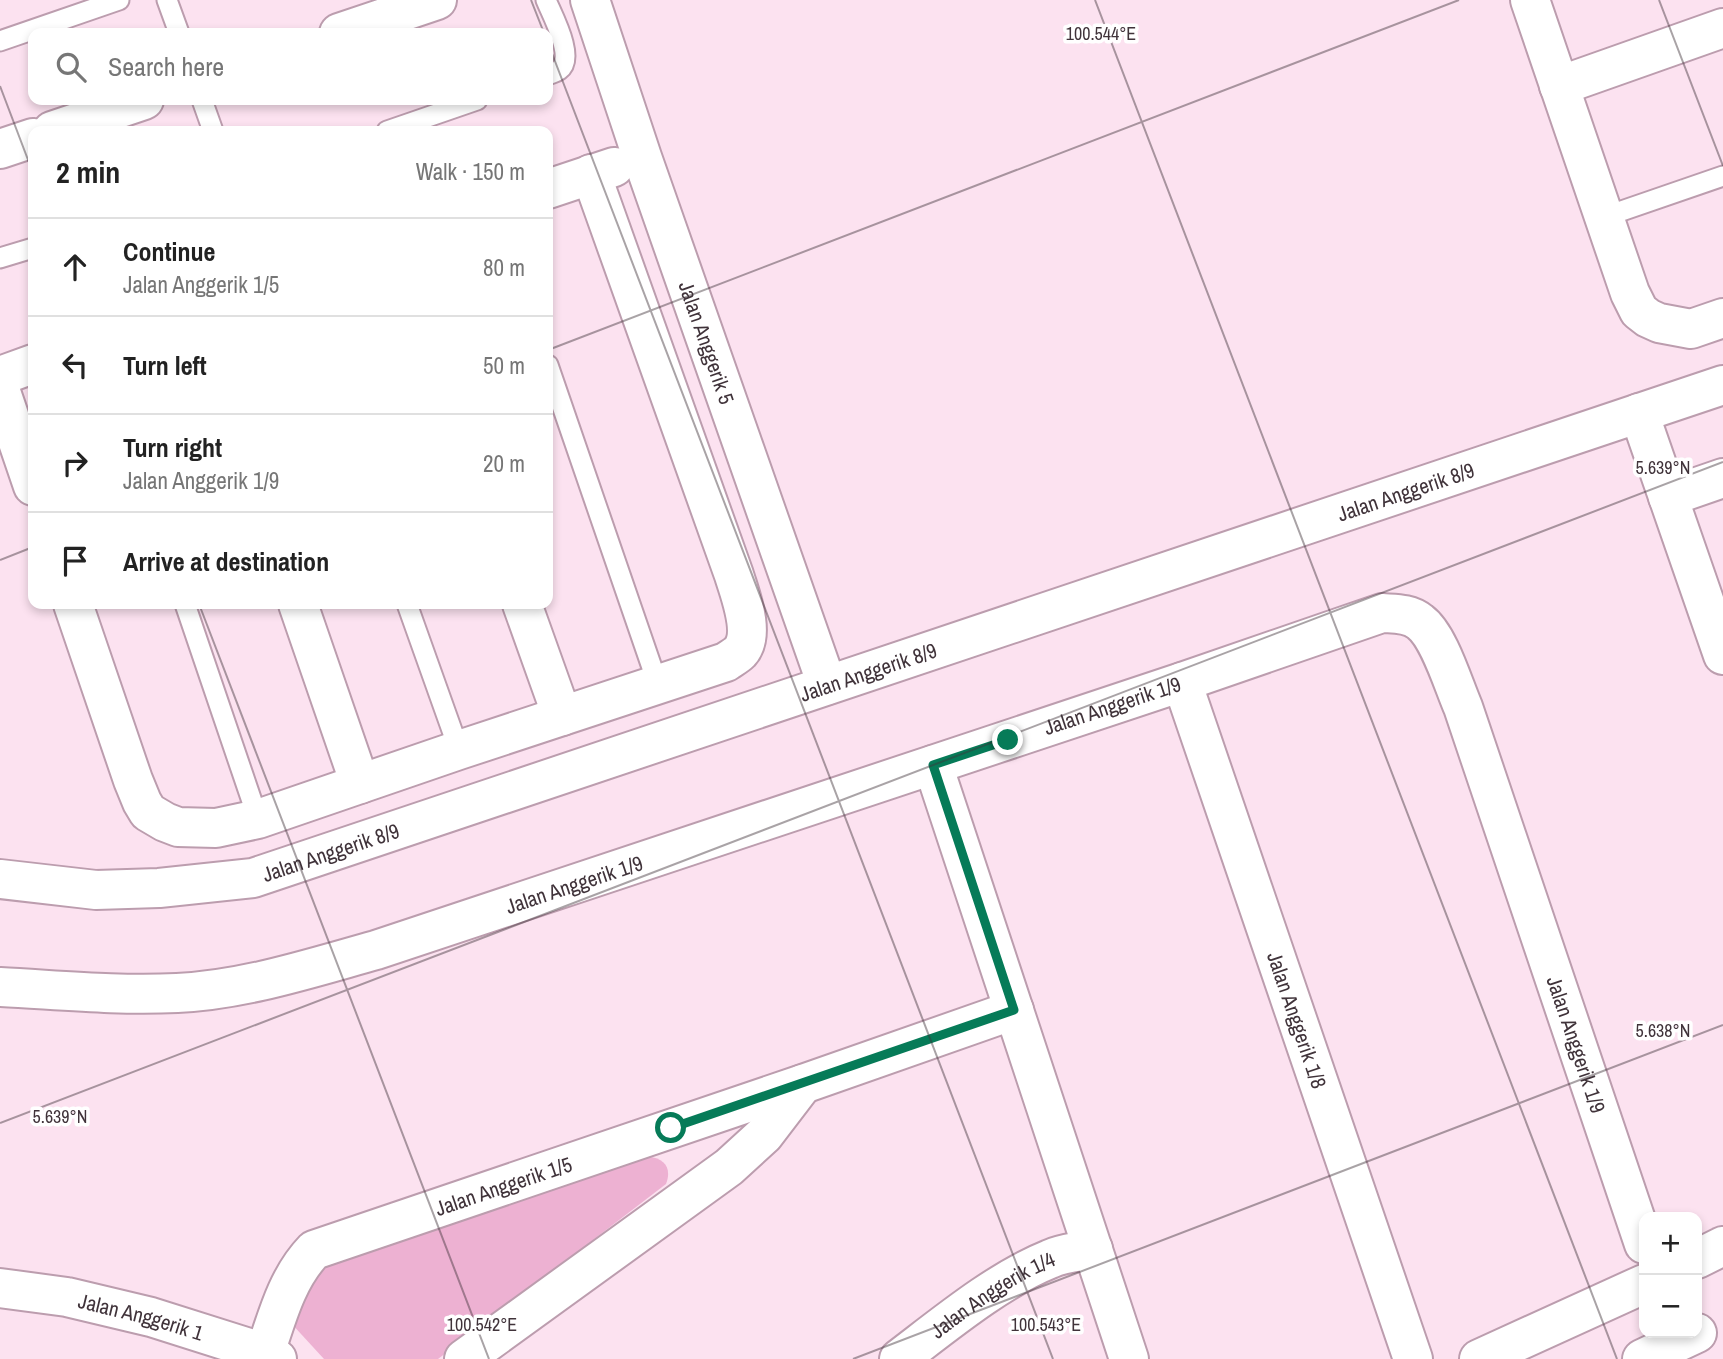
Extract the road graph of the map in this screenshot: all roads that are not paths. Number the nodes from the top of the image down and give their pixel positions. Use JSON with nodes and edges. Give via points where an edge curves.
{"nodes":[{"id":1,"x":119,"y":0,"type":"edge"},
{"id":2,"x":167,"y":0,"type":"edge"},
{"id":3,"x":437,"y":0,"type":"edge"},
{"id":4,"x":546,"y":0,"type":"edge"},
{"id":5,"x":590,"y":0,"type":"edge"},
{"id":6,"x":1530,"y":0,"type":"edge"},
{"id":7,"x":38,"y":28,"type":"edge"},
{"id":8,"x":177,"y":28,"type":"edge"},
{"id":9,"x":354,"y":28,"type":"edge"},
{"id":10,"x":1723,"y":28,"type":"edge"},
{"id":11,"x":28,"y":31,"type":"edge"},
{"id":12,"x":0,"y":41,"type":"edge"},
{"id":13,"x":553,"y":73,"type":"edge"},
{"id":14,"x":1559,"y":86,"type":"junction"},
{"id":15,"x":129,"y":105,"type":"edge"},
{"id":16,"x":204,"y":105,"type":"edge"},
{"id":17,"x":462,"y":105,"type":"edge"},
{"id":18,"x":67,"y":126,"type":"edge"},
{"id":19,"x":211,"y":126,"type":"edge"},
{"id":20,"x":402,"y":126,"type":"edge"},
{"id":21,"x":28,"y":140,"type":"edge"},
{"id":22,"x":0,"y":149,"type":"edge"},
{"id":23,"x":642,"y":157,"type":"junction"},
{"id":24,"x":591,"y":174,"type":"junction"},
{"id":25,"x":1723,"y":176,"type":"edge"},
{"id":26,"x":553,"y":187,"type":"edge"},
{"id":27,"x":1604,"y":218,"type":"junction"},
{"id":28,"x":28,"y":250,"type":"edge"},
{"id":29,"x":0,"y":258,"type":"edge"},
{"id":30,"x":1707,"y":324,"type":"edge"},
{"id":31,"x":28,"y":366,"type":"edge"},
{"id":32,"x":0,"y":376,"type":"edge"},
{"id":33,"x":553,"y":380,"type":"edge"},
{"id":34,"x":1723,"y":385,"type":"edge"},
{"id":35,"x":0,"y":389,"type":"edge"},
{"id":36,"x":1639,"y":413,"type":"junction"},
{"id":37,"x":28,"y":471,"type":"edge"},
{"id":38,"x":1723,"y":478,"type":"edge"},
{"id":39,"x":1668,"y":497,"type":"junction"},
{"id":40,"x":75,"y":609,"type":"edge"},
{"id":41,"x":186,"y":609,"type":"edge"},
{"id":42,"x":300,"y":609,"type":"edge"},
{"id":43,"x":409,"y":609,"type":"edge"},
{"id":44,"x":524,"y":609,"type":"edge"},
{"id":45,"x":1723,"y":655,"type":"edge"},
{"id":46,"x":1182,"y":682,"type":"junction"},
{"id":47,"x":658,"y":685,"type":"junction"},
{"id":48,"x":827,"y":685,"type":"junction"},
{"id":49,"x":562,"y":716,"type":"junction"},
{"id":50,"x":459,"y":750,"type":"junction"},
{"id":51,"x":933,"y":765,"type":"junction"},
{"id":52,"x":360,"y":784,"type":"junction"},
{"id":53,"x":258,"y":819,"type":"junction"},
{"id":54,"x":0,"y":879,"type":"edge"},
{"id":55,"x":0,"y":987,"type":"edge"},
{"id":56,"x":1014,"y":1010,"type":"junction"},
{"id":57,"x":803,"y":1084,"type":"junction"},
{"id":58,"x":1639,"y":1229,"type":"edge"},
{"id":59,"x":1723,"y":1246,"type":"edge"},
{"id":60,"x":1093,"y":1249,"type":"junction"},
{"id":61,"x":1702,"y":1256,"type":"edge"},
{"id":62,"x":1639,"y":1285,"type":"edge"},
{"id":63,"x":0,"y":1288,"type":"edge"},
{"id":64,"x":1723,"y":1320,"type":"edge"},
{"id":65,"x":1702,"y":1330,"type":"edge"},
{"id":66,"x":1686,"y":1338,"type":"edge"},
{"id":67,"x":271,"y":1356,"type":"edge"},
{"id":68,"x":464,"y":1359,"type":"edge"},
{"id":69,"x":899,"y":1359,"type":"edge"},
{"id":70,"x":1129,"y":1359,"type":"edge"},
{"id":71,"x":1413,"y":1359,"type":"edge"},
{"id":72,"x":1479,"y":1359,"type":"edge"},
{"id":73,"x":1642,"y":1359,"type":"edge"}],
"edges":[{"from":1,"to":7,"type":"lane"},
{"from":2,"to":8,"type":"lane"},
{"from":3,"to":9,"type":"street"},
{"from":4,"to":13,"type":"lane","via":[[564,46],[565,60]]},
{"from":5,"to":23,"type":"street","name":"Jalan Anggerik 5"},
{"from":6,"to":14,"type":"street"},
{"from":10,"to":14,"type":"street"},
{"from":11,"to":12,"type":"lane"},
{"from":14,"to":27,"type":"street"},
{"from":15,"to":18,"type":"street"},
{"from":16,"to":19,"type":"lane"},
{"from":17,"to":20,"type":"lane"},
{"from":21,"to":22,"type":"street"},
{"from":23,"to":24,"type":"street"},
{"from":23,"to":48,"type":"street","name":"Jalan Anggerik 5"},
{"from":24,"to":26,"type":"street"},
{"from":24,"to":47,"type":"street","via":[[746,615],[747,635],[741,651],[726,662]]},
{"from":25,"to":27,"type":"lane"},
{"from":27,"to":30,"type":"street","via":[[1639,311],[1659,323]]},
{"from":28,"to":29,"type":"lane"},
{"from":31,"to":32,"type":"street"},
{"from":33,"to":47,"type":"lane"},
{"from":34,"to":36,"type":"street","name":"Jalan Anggerik 8/9"},
{"from":35,"to":37,"type":"street"},
{"from":36,"to":39,"type":"street"},
{"from":36,"to":48,"type":"street","name":"Jalan Anggerik 8/9"},
{"from":38,"to":39,"type":"street"},
{"from":39,"to":45,"type":"street"},
{"from":40,"to":53,"type":"street","via":[[148,813],[178,827],[197,829]]},
{"from":41,"to":53,"type":"lane"},
{"from":42,"to":52,"type":"street"},
{"from":43,"to":50,"type":"lane"},
{"from":44,"to":49,"type":"street"},
{"from":46,"to":51,"type":"street","name":"Jalan Anggerik 1/9"},
{"from":46,"to":58,"type":"street","name":"Jalan Anggerik 1/9","via":[[1382,613],[1407,615],[1433,634],[1467,720]]},
{"from":46,"to":71,"type":"street","name":"Jalan Anggerik 1/8"},
{"from":47,"to":49,"type":"street"},
{"from":48,"to":54,"type":"street","name":"Jalan Anggerik 8/9","via":[[253,878],[96,890]]},
{"from":49,"to":50,"type":"street"},
{"from":50,"to":52,"type":"street"},
{"from":51,"to":55,"type":"street","name":"Jalan Anggerik 1/9","via":[[376,950],[278,978],[179,993]]},
{"from":51,"to":56,"type":"street"},
{"from":52,"to":53,"type":"street"},
{"from":56,"to":57,"type":"street","name":"Jalan Anggerik 1/5"},
{"from":56,"to":60,"type":"street"},
{"from":57,"to":67,"type":"street","name":"Jalan Anggerik 1/5","via":[[314,1250],[289,1284]]},
{"from":57,"to":68,"type":"street","via":[[764,1135],[729,1167]]},
{"from":59,"to":61,"type":"street"},
{"from":60,"to":69,"type":"street","name":"Jalan Anggerik 1/4","via":[[1053,1257],[1033,1267],[962,1311]]},
{"from":60,"to":70,"type":"street"},
{"from":62,"to":72,"type":"street"},
{"from":63,"to":67,"type":"street","name":"Jalan Anggerik 1","via":[[139,1314]]},
{"from":64,"to":65,"type":"street"},
{"from":66,"to":73,"type":"street"}]}
